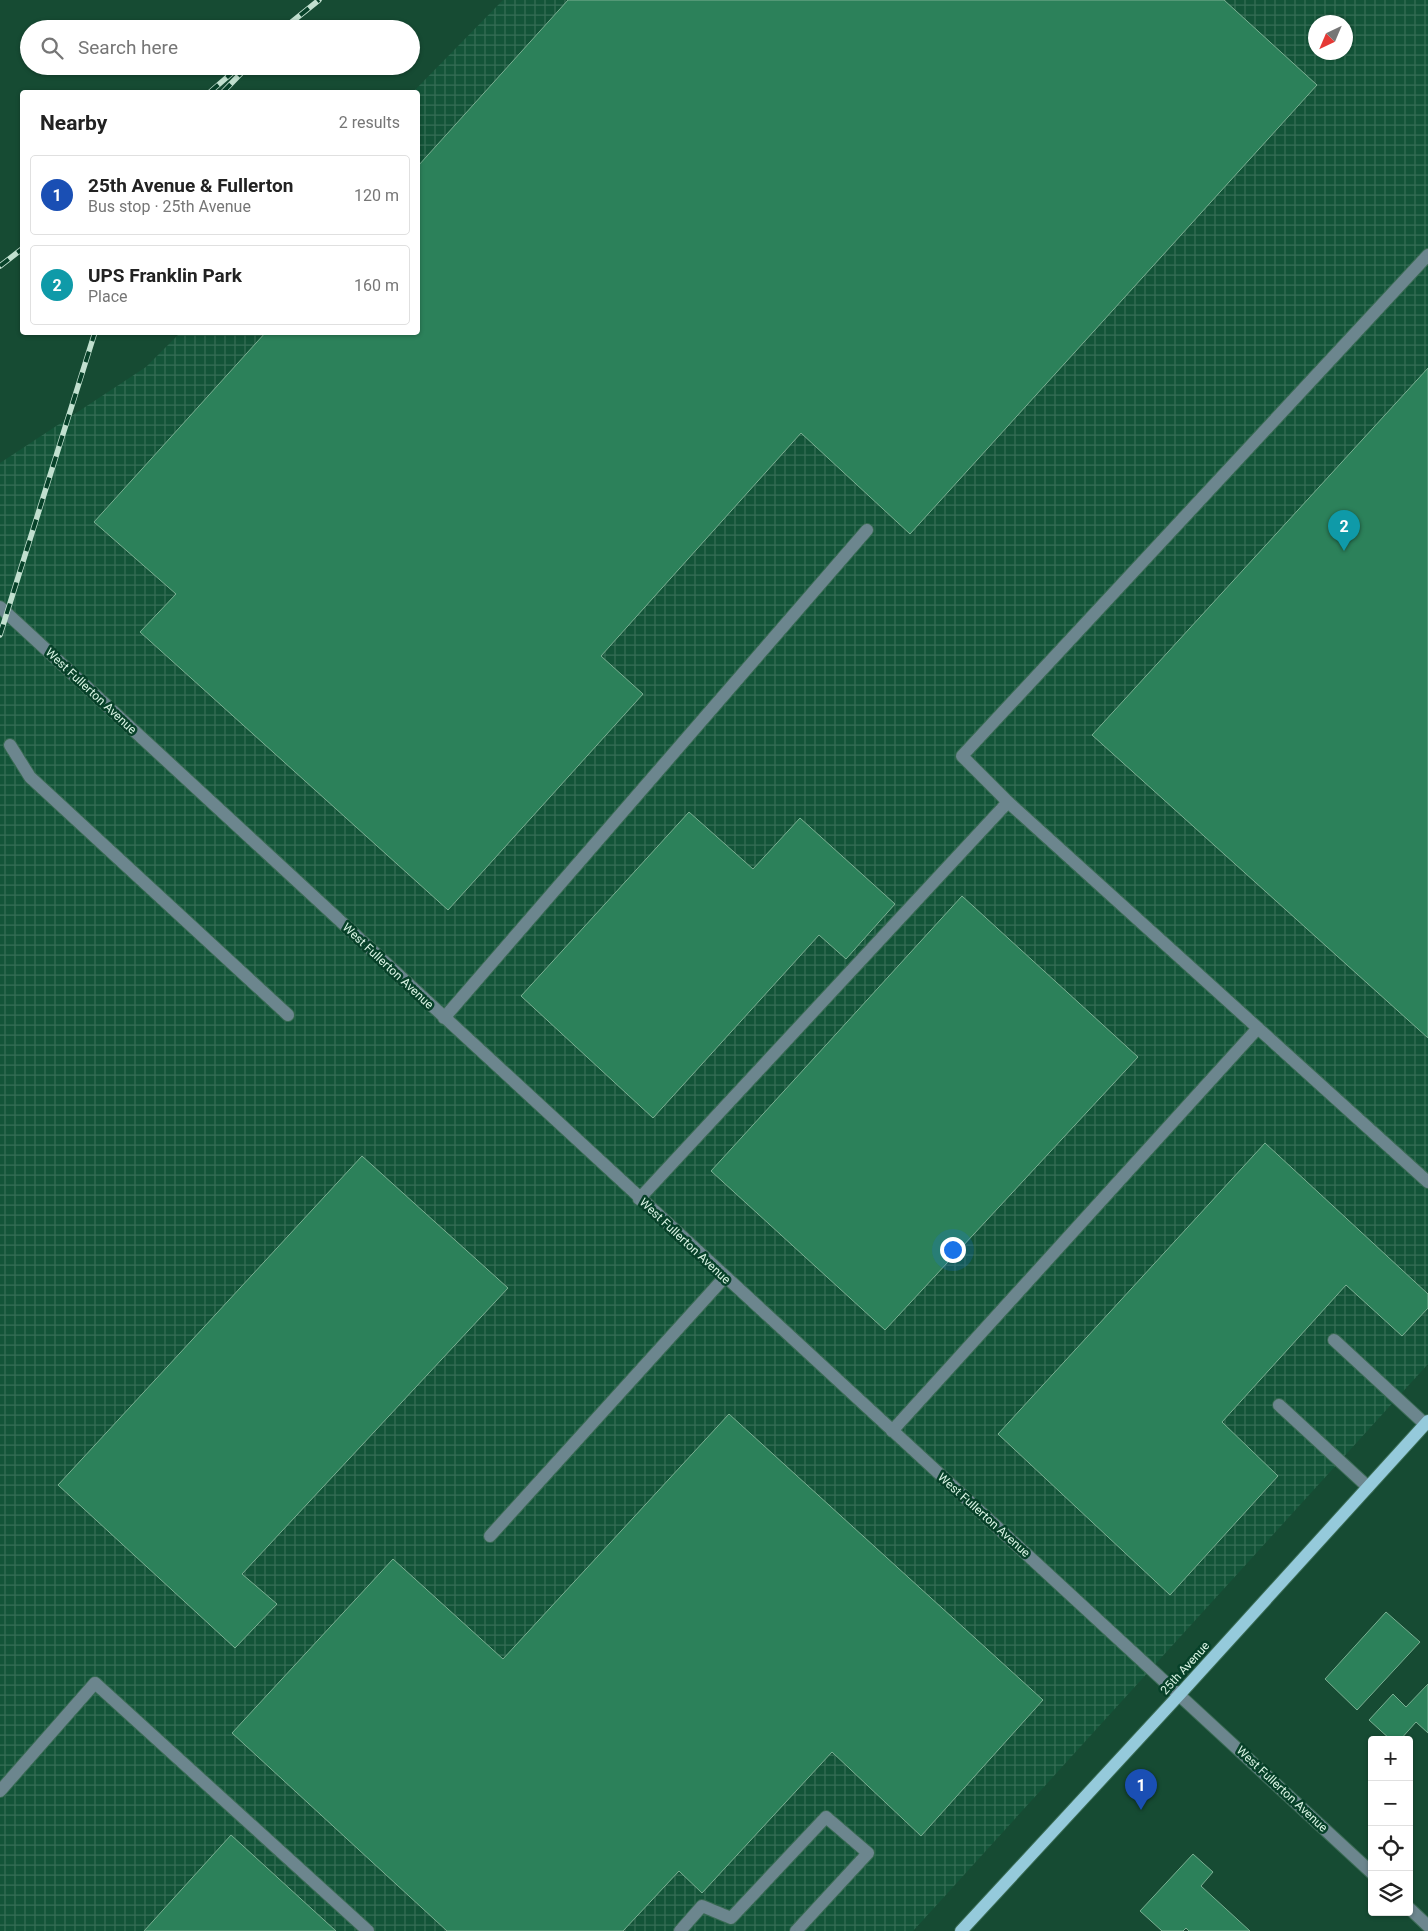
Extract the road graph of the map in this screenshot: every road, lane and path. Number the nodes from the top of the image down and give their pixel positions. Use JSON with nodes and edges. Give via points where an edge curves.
{"nodes":[{"id":1,"x":1428,"y":255,"type":"edge"},
{"id":2,"x":867,"y":530,"type":"dead end"},
{"id":3,"x":0,"y":607,"type":"edge"},
{"id":4,"x":10,"y":745,"type":"dead end"},
{"id":5,"x":1008,"y":802,"type":"junction"},
{"id":6,"x":288,"y":1015,"type":"dead end"},
{"id":7,"x":444,"y":1018,"type":"junction"},
{"id":8,"x":1258,"y":1028,"type":"junction"},
{"id":9,"x":1428,"y":1182,"type":"edge"},
{"id":10,"x":639,"y":1199,"type":"junction"},
{"id":11,"x":724,"y":1278,"type":"junction"},
{"id":12,"x":1334,"y":1340,"type":"dead end"},
{"id":13,"x":1279,"y":1405,"type":"dead end"},
{"id":14,"x":1426,"y":1423,"type":"edge"},
{"id":15,"x":892,"y":1431,"type":"junction"},
{"id":16,"x":1368,"y":1487,"type":"junction"},
{"id":17,"x":490,"y":1536,"type":"dead end"},
{"id":18,"x":1180,"y":1694,"type":"junction"},
{"id":19,"x":0,"y":1791,"type":"edge"},
{"id":20,"x":1370,"y":1871,"type":"edge"},
{"id":21,"x":1413,"y":1912,"type":"edge"},
{"id":22,"x":1428,"y":1926,"type":"edge"},
{"id":23,"x":368,"y":1931,"type":"edge"},
{"id":24,"x":680,"y":1931,"type":"edge"},
{"id":25,"x":796,"y":1931,"type":"edge"},
{"id":26,"x":961,"y":1931,"type":"edge"}],
"edges":[{"from":1,"to":5,"type":"street","via":[[962,756]]},
{"from":2,"to":7,"type":"street"},
{"from":3,"to":7,"type":"street","name":"West Fullerton Avenue"},
{"from":4,"to":6,"type":"street","via":[[30,777]]},
{"from":5,"to":8,"type":"street"},
{"from":5,"to":10,"type":"street"},
{"from":7,"to":10,"type":"street","name":"West Fullerton Avenue"},
{"from":8,"to":9,"type":"street"},
{"from":8,"to":15,"type":"street"},
{"from":10,"to":11,"type":"street","name":"West Fullerton Avenue"},
{"from":11,"to":15,"type":"street","name":"West Fullerton Avenue"},
{"from":11,"to":17,"type":"street"},
{"from":12,"to":14,"type":"street"},
{"from":13,"to":16,"type":"street"},
{"from":14,"to":16,"type":"main road","name":"25th Avenue"},
{"from":15,"to":18,"type":"street","name":"West Fullerton Avenue"},
{"from":16,"to":18,"type":"main road","name":"25th Avenue"},
{"from":18,"to":20,"type":"street","name":"West Fullerton Avenue"},
{"from":18,"to":26,"type":"main road","name":"25th Avenue"},
{"from":19,"to":23,"type":"street","via":[[95,1682]]},
{"from":21,"to":22,"type":"street"},
{"from":24,"to":25,"type":"street","via":[[702,1906],[731,1918],[826,1817],[868,1853]]}]}
